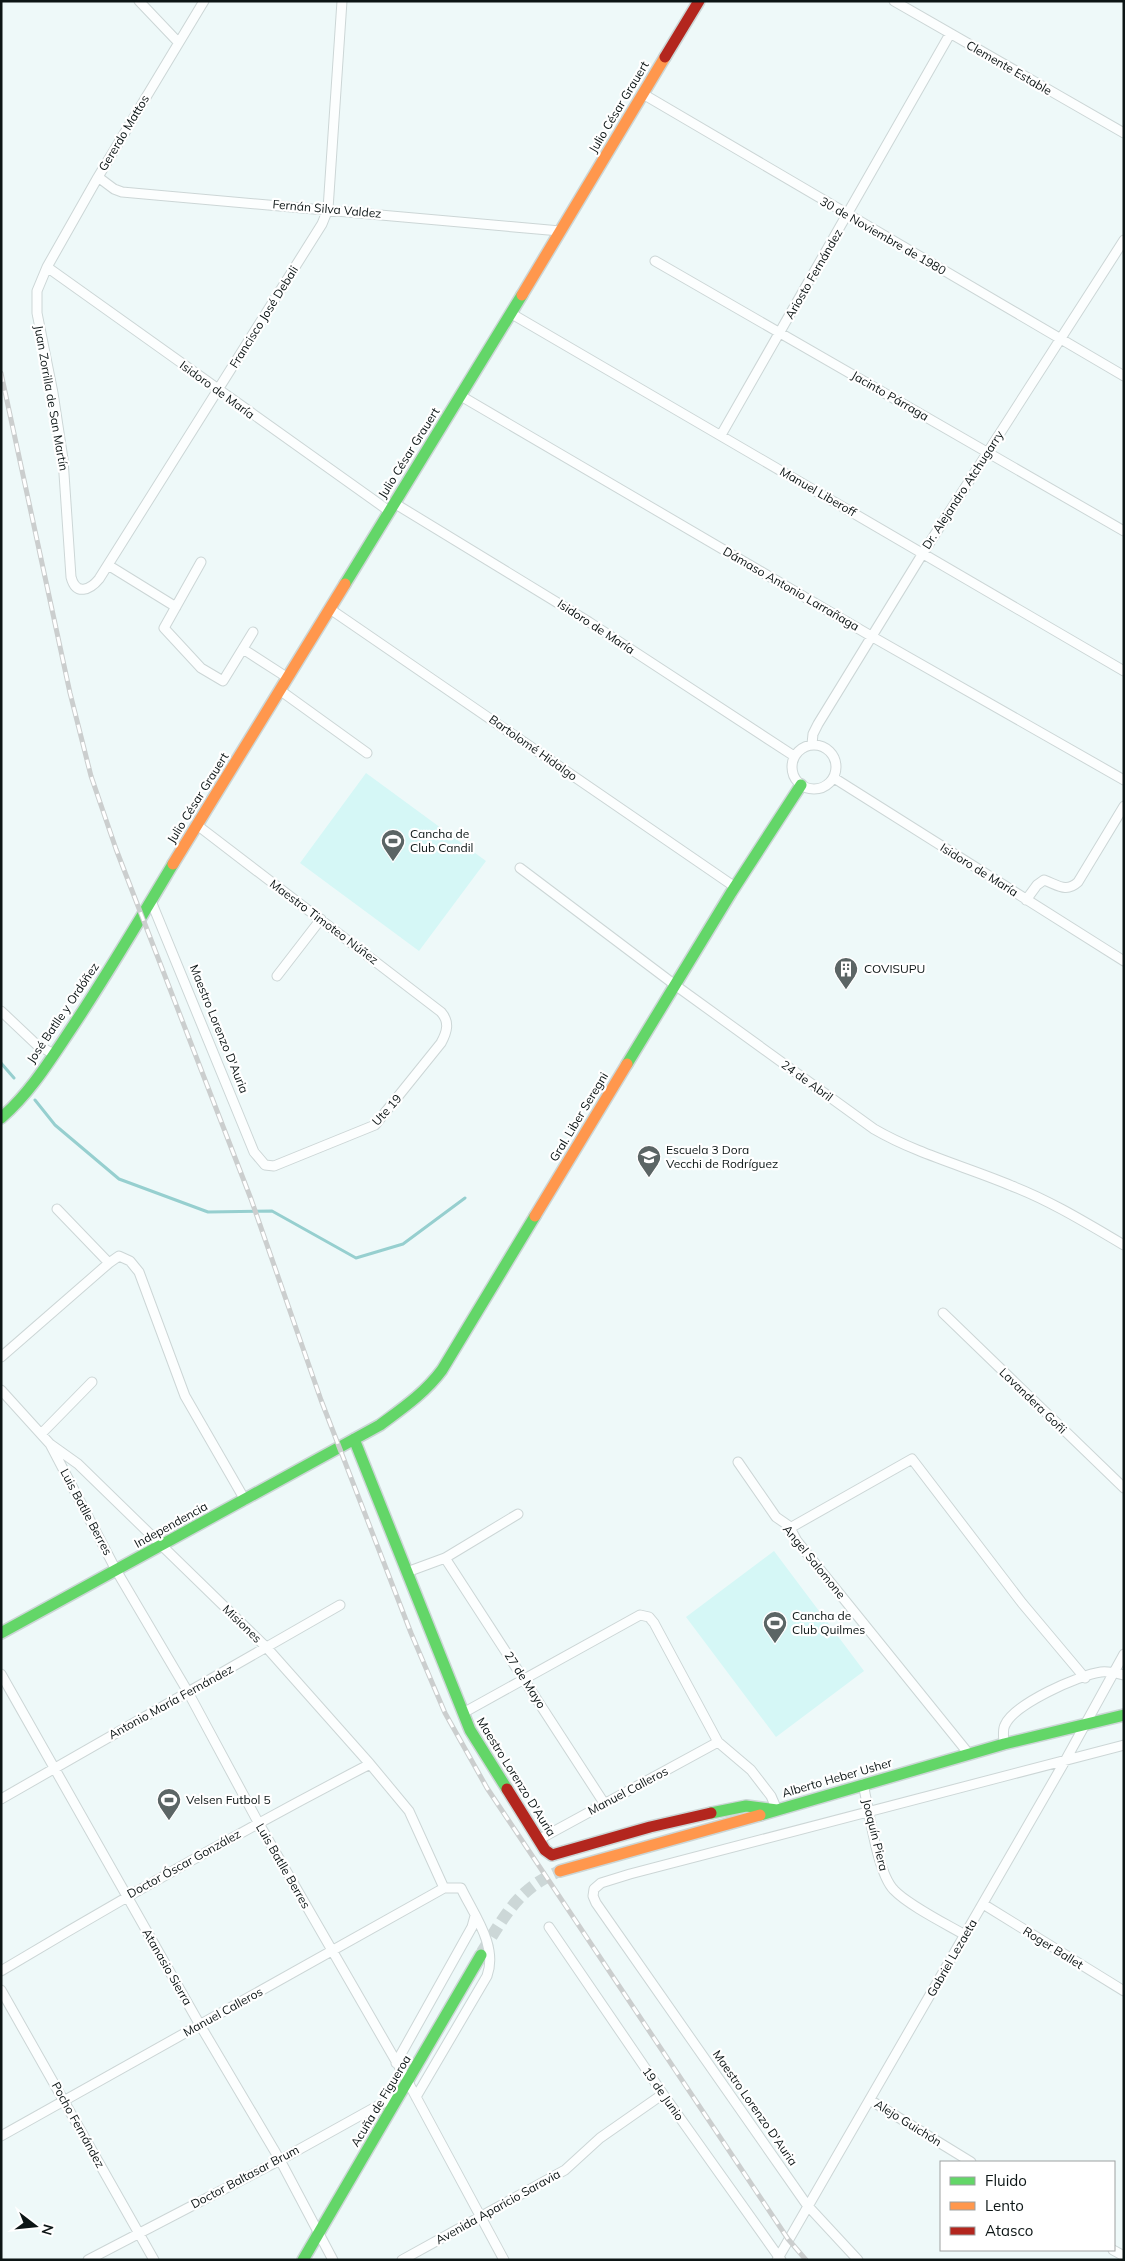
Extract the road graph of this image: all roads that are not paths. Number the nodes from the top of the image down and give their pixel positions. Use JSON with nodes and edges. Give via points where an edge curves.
{"nodes":[{"id":1,"x":139,"y":1,"type":"edge"},
{"id":2,"x":204,"y":1,"type":"edge"},
{"id":3,"x":342,"y":1,"type":"edge"},
{"id":4,"x":699,"y":1,"type":"edge"},
{"id":5,"x":894,"y":1,"type":"edge"},
{"id":6,"x":950,"y":34,"type":"junction"},
{"id":7,"x":178,"y":42,"type":"junction"},
{"id":8,"x":643,"y":94,"type":"junction"},
{"id":9,"x":1124,"y":134,"type":"edge"},
{"id":10,"x":98,"y":177,"type":"junction"},
{"id":11,"x":328,"y":209,"type":"junction"},
{"id":12,"x":847,"y":215,"type":"junction"},
{"id":13,"x":560,"y":231,"type":"junction"},
{"id":14,"x":1124,"y":240,"type":"edge"},
{"id":15,"x":655,"y":261,"type":"dead end"},
{"id":16,"x":47,"y":267,"type":"junction"},
{"id":17,"x":512,"y":314,"type":"junction"},
{"id":18,"x":780,"y":333,"type":"junction"},
{"id":19,"x":1060,"y":339,"type":"junction"},
{"id":20,"x":1124,"y":376,"type":"edge"},
{"id":21,"x":218,"y":391,"type":"junction"},
{"id":22,"x":460,"y":396,"type":"junction"},
{"id":23,"x":721,"y":435,"type":"junction"},
{"id":24,"x":988,"y":452,"type":"junction"},
{"id":25,"x":392,"y":507,"type":"junction"},
{"id":26,"x":1124,"y":531,"type":"edge"},
{"id":27,"x":923,"y":553,"type":"junction"},
{"id":28,"x":201,"y":562,"type":"dead end"},
{"id":29,"x":108,"y":565,"type":"junction"},
{"id":30,"x":78,"y":589,"type":"joint"},
{"id":31,"x":176,"y":607,"type":"junction"},
{"id":32,"x":330,"y":609,"type":"junction"},
{"id":33,"x":253,"y":632,"type":"dead end"},
{"id":34,"x":872,"y":636,"type":"junction"},
{"id":35,"x":243,"y":649,"type":"junction"},
{"id":36,"x":1124,"y":671,"type":"edge"},
{"id":37,"x":288,"y":678,"type":"junction"},
{"id":38,"x":280,"y":690,"type":"junction"},
{"id":39,"x":812,"y":744,"type":"junction"},
{"id":40,"x":367,"y":753,"type":"dead end"},
{"id":41,"x":794,"y":756,"type":"junction"},
{"id":42,"x":834,"y":778,"type":"junction"},
{"id":43,"x":1124,"y":780,"type":"edge"},
{"id":44,"x":801,"y":785,"type":"junction"},
{"id":45,"x":1124,"y":806,"type":"edge"},
{"id":46,"x":197,"y":825,"type":"junction"},
{"id":47,"x":520,"y":868,"type":"dead end"},
{"id":48,"x":735,"y":887,"type":"junction"},
{"id":49,"x":1026,"y":900,"type":"junction"},
{"id":50,"x":151,"y":901,"type":"junction"},
{"id":51,"x":142,"y":918,"type":"joint"},
{"id":52,"x":321,"y":919,"type":"junction"},
{"id":53,"x":1124,"y":961,"type":"edge"},
{"id":54,"x":277,"y":976,"type":"dead end"},
{"id":55,"x":675,"y":985,"type":"junction"},
{"id":56,"x":1,"y":1011,"type":"edge"},
{"id":57,"x":447,"y":1022,"type":"joint"},
{"id":58,"x":54,"y":1054,"type":"junction"},
{"id":59,"x":1,"y":1118,"type":"edge"},
{"id":60,"x":264,"y":1165,"type":"joint"},
{"id":61,"x":57,"y":1209,"type":"dead end"},
{"id":62,"x":1124,"y":1244,"type":"edge"},
{"id":63,"x":109,"y":1263,"type":"junction"},
{"id":64,"x":943,"y":1313,"type":"dead end"},
{"id":65,"x":1,"y":1357,"type":"edge"},
{"id":66,"x":92,"y":1382,"type":"dead end"},
{"id":67,"x":1,"y":1390,"type":"edge"},
{"id":68,"x":41,"y":1434,"type":"junction"},
{"id":69,"x":354,"y":1439,"type":"junction"},
{"id":70,"x":50,"y":1444,"type":"junction"},
{"id":71,"x":738,"y":1462,"type":"dead end"},
{"id":72,"x":1124,"y":1488,"type":"edge"},
{"id":73,"x":244,"y":1500,"type":"junction"},
{"id":74,"x":518,"y":1514,"type":"dead end"},
{"id":75,"x":790,"y":1528,"type":"junction"},
{"id":76,"x":162,"y":1546,"type":"junction"},
{"id":77,"x":444,"y":1558,"type":"junction"},
{"id":78,"x":116,"y":1570,"type":"junction"},
{"id":79,"x":407,"y":1572,"type":"junction"},
{"id":80,"x":340,"y":1605,"type":"dead end"},
{"id":81,"x":1,"y":1634,"type":"edge"},
{"id":82,"x":267,"y":1648,"type":"junction"},
{"id":83,"x":1124,"y":1654,"type":"edge"},
{"id":84,"x":1114,"y":1672,"type":"junction"},
{"id":85,"x":1,"y":1674,"type":"edge"},
{"id":86,"x":1124,"y":1675,"type":"edge"},
{"id":87,"x":524,"y":1678,"type":"junction"},
{"id":88,"x":1085,"y":1678,"type":"junction"},
{"id":89,"x":188,"y":1692,"type":"junction"},
{"id":90,"x":462,"y":1713,"type":"junction"},
{"id":91,"x":1124,"y":1715,"type":"edge"},
{"id":92,"x":1084,"y":1724,"type":"junction"},
{"id":93,"x":718,"y":1742,"type":"junction"},
{"id":94,"x":1004,"y":1744,"type":"junction"},
{"id":95,"x":1124,"y":1745,"type":"edge"},
{"id":96,"x":969,"y":1754,"type":"junction"},
{"id":97,"x":1066,"y":1761,"type":"junction"},
{"id":98,"x":370,"y":1764,"type":"junction"},
{"id":99,"x":54,"y":1768,"type":"junction"},
{"id":100,"x":862,"y":1784,"type":"junction"},
{"id":101,"x":1,"y":1799,"type":"edge"},
{"id":102,"x":604,"y":1803,"type":"junction"},
{"id":103,"x":778,"y":1810,"type":"junction"},
{"id":104,"x":869,"y":1810,"type":"junction"},
{"id":105,"x":258,"y":1822,"type":"junction"},
{"id":106,"x":538,"y":1840,"type":"junction"},
{"id":107,"x":560,"y":1871,"type":"tunnel mouth"},
{"id":108,"x":444,"y":1888,"type":"junction"},
{"id":109,"x":126,"y":1896,"type":"junction"},
{"id":110,"x":983,"y":1904,"type":"junction"},
{"id":111,"x":474,"y":1916,"type":"junction"},
{"id":112,"x":549,"y":1927,"type":"dead end"},
{"id":113,"x":965,"y":1935,"type":"junction"},
{"id":114,"x":332,"y":1952,"type":"junction"},
{"id":115,"x":481,"y":1955,"type":"tunnel mouth"},
{"id":116,"x":1,"y":1971,"type":"edge"},
{"id":117,"x":1,"y":1990,"type":"edge"},
{"id":118,"x":1124,"y":1991,"type":"edge"},
{"id":119,"x":200,"y":2025,"type":"junction"},
{"id":120,"x":396,"y":2063,"type":"junction"},
{"id":121,"x":405,"y":2087,"type":"junction"},
{"id":122,"x":663,"y":2094,"type":"junction"},
{"id":123,"x":416,"y":2097,"type":"junction"},
{"id":124,"x":870,"y":2100,"type":"junction"},
{"id":125,"x":64,"y":2101,"type":"junction"},
{"id":126,"x":1,"y":2136,"type":"edge"},
{"id":127,"x":280,"y":2160,"type":"junction"},
{"id":128,"x":969,"y":2161,"type":"edge"},
{"id":129,"x":807,"y":2205,"type":"junction"},
{"id":130,"x":480,"y":2216,"type":"junction"},
{"id":131,"x":138,"y":2232,"type":"junction"},
{"id":132,"x":318,"y":2233,"type":"junction"},
{"id":133,"x":779,"y":2259,"type":"edge"},
{"id":134,"x":88,"y":2260,"type":"edge"},
{"id":135,"x":154,"y":2260,"type":"edge"},
{"id":136,"x":303,"y":2260,"type":"edge"},
{"id":137,"x":333,"y":2260,"type":"edge"},
{"id":138,"x":402,"y":2260,"type":"edge"},
{"id":139,"x":504,"y":2260,"type":"edge"},
{"id":140,"x":858,"y":2260,"type":"edge"}],
"edges":[{"from":1,"to":7,"type":"street"},
{"from":2,"to":7,"type":"street","name":"Gererdo Mattos"},
{"from":3,"to":11,"type":"street","name":"Francisco José Debali"},
{"from":4,"to":8,"type":"street","name":"Julio César Grauert"},
{"from":5,"to":6,"type":"street","name":"Clemente Estable"},
{"from":6,"to":9,"type":"street","name":"Clemente Estable"},
{"from":6,"to":12,"type":"street","name":"Ariosto Fernández"},
{"from":7,"to":10,"type":"street","name":"Gererdo Mattos"},
{"from":8,"to":12,"type":"street","name":"30 de Noviembre de 1980"},
{"from":8,"to":13,"type":"street","name":"Julio César Grauert"},
{"from":10,"to":11,"type":"street","name":"Fernán Silva Valdez","via":[[122,192]]},
{"from":10,"to":16,"type":"street","name":"Gererdo Mattos"},
{"from":11,"to":13,"type":"street","name":"Fernán Silva Valdez"},
{"from":11,"to":21,"type":"street","name":"Francisco José Debali","via":[[322,224]]},
{"from":12,"to":18,"type":"street","name":"Ariosto Fernández"},
{"from":12,"to":19,"type":"street","name":"30 de Noviembre de 1980"},
{"from":13,"to":17,"type":"street","name":"Julio César Grauert"},
{"from":14,"to":19,"type":"street","name":"Dr. Alejandro Atchugarry"},
{"from":15,"to":18,"type":"street","name":"Jacinto Párraga"},
{"from":16,"to":21,"type":"street","name":"Isidoro de María"},
{"from":16,"to":30,"type":"street","name":"Juan Zorrilla de San Martín","via":[[37,291],[37,313],[63,459],[71,578]]},
{"from":17,"to":22,"type":"street","name":"Julio César Grauert"},
{"from":17,"to":23,"type":"street","name":"Manuel Liberoff"},
{"from":18,"to":23,"type":"street","name":"Ariosto Fernández"},
{"from":18,"to":24,"type":"street","name":"Jacinto Párraga"},
{"from":19,"to":20,"type":"street","name":"30 de Noviembre de 1980"},
{"from":19,"to":24,"type":"street","name":"Dr. Alejandro Atchugarry"},
{"from":21,"to":25,"type":"street","name":"Isidoro de María"},
{"from":21,"to":29,"type":"street","name":"Francisco José Debali"},
{"from":22,"to":25,"type":"street","name":"Julio César Grauert"},
{"from":22,"to":34,"type":"street","name":"Dámaso Antonio Larrañaga"},
{"from":23,"to":27,"type":"street","name":"Manuel Liberoff"},
{"from":24,"to":26,"type":"street","name":"Jacinto Párraga"},
{"from":24,"to":27,"type":"street","name":"Dr. Alejandro Atchugarry"},
{"from":25,"to":32,"type":"street","name":"Julio César Grauert"},
{"from":25,"to":41,"type":"street","name":"Isidoro de María","via":[[589,622]]},
{"from":27,"to":34,"type":"street","name":"Dr. Alejandro Atchugarry"},
{"from":27,"to":36,"type":"street","name":"Manuel Liberoff"},
{"from":28,"to":31,"type":"street"},
{"from":29,"to":30,"type":"street","name":"Francisco José Debali","via":[[94,585]]},
{"from":29,"to":31,"type":"street"},
{"from":31,"to":35,"type":"street","via":[[164,628],[201,668],[223,681]]},
{"from":32,"to":37,"type":"street","name":"Julio César Grauert"},
{"from":32,"to":48,"type":"street","name":"Bartolomé Hidalgo"},
{"from":33,"to":35,"type":"street"},
{"from":34,"to":39,"type":"street","name":"Dr. Alejandro Atchugarry","via":[[818,724]]},
{"from":34,"to":43,"type":"street","name":"Dámaso Antonio Larrañaga"},
{"from":35,"to":37,"type":"street"},
{"from":37,"to":38,"type":"street","name":"Julio César Grauert"},
{"from":38,"to":40,"type":"street"},
{"from":38,"to":46,"type":"street","name":"Julio César Grauert"},
{"from":39,"to":41,"type":"street"},
{"from":39,"to":42,"type":"street","via":[[824,746],[833,754],[837,766]]},
{"from":41,"to":44,"type":"street","via":[[793,775]]},
{"from":42,"to":44,"type":"street","via":[[822,788],[811,789]]},
{"from":42,"to":49,"type":"street","name":"Isidoro de María"},
{"from":44,"to":48,"type":"street","name":"Gral. Liber Seregni"},
{"from":45,"to":49,"type":"street","via":[[1078,882],[1072,887],[1061,888],[1044,880]]},
{"from":46,"to":50,"type":"street","name":"Julio César Grauert"},
{"from":46,"to":52,"type":"street","name":"Maestro Timoteo Núñez"},
{"from":47,"to":55,"type":"street","name":"24 de Abril"},
{"from":48,"to":55,"type":"street","name":"Gral. Liber Seregni"},
{"from":49,"to":53,"type":"street","name":"Isidoro de María"},
{"from":50,"to":51,"type":"street","name":"Julio César Grauert"},
{"from":50,"to":60,"type":"street","name":"Maestro Lorenzo D'Auria","via":[[254,1152]]},
{"from":51,"to":58,"type":"street","name":"José Batlle y Ordóñez"},
{"from":52,"to":54,"type":"street"},
{"from":52,"to":57,"type":"street","name":"Maestro Timoteo Núñez","via":[[434,1005]]},
{"from":55,"to":62,"type":"street","name":"24 de Abril","via":[[874,1130],[1014,1186]]},
{"from":55,"to":69,"type":"street","name":"Gral. Liber Seregni","via":[[442,1370],[412,1402]]},
{"from":56,"to":58,"type":"street","via":[[37,1045]]},
{"from":57,"to":60,"type":"street","name":"Ute 19","via":[[445,1036],[437,1050],[375,1125],[274,1166]]},
{"from":58,"to":59,"type":"street","name":"José Batlle y Ordóñez"},
{"from":61,"to":63,"type":"street"},
{"from":63,"to":65,"type":"street"},
{"from":63,"to":73,"type":"street","via":[[119,1256],[130,1261],[139,1272],[185,1396]]},
{"from":64,"to":72,"type":"street","name":"Lavandera Goñi"},
{"from":66,"to":68,"type":"street"},
{"from":67,"to":68,"type":"street","name":"Misiones"},
{"from":68,"to":70,"type":"street","name":"Misiones"},
{"from":69,"to":73,"type":"street","name":"Independencia"},
{"from":69,"to":79,"type":"street","name":"Maestro Lorenzo D'Auria"},
{"from":70,"to":76,"type":"street","name":"Misiones","via":[[78,1464]]},
{"from":70,"to":78,"type":"street","name":"Luis Batlle Berres"},
{"from":71,"to":75,"type":"street","name":"Angel Salomone","via":[[776,1517]]},
{"from":73,"to":76,"type":"street","name":"Independencia"},
{"from":74,"to":77,"type":"street"},
{"from":75,"to":88,"type":"street","via":[[912,1459],[1022,1603]]},
{"from":75,"to":96,"type":"street","name":"Angel Salomone","via":[[797,1541]]},
{"from":76,"to":78,"type":"street","name":"Independencia"},
{"from":76,"to":82,"type":"street","name":"Misiones"},
{"from":77,"to":79,"type":"street"},
{"from":77,"to":87,"type":"street","name":"27 de Mayo"},
{"from":78,"to":81,"type":"street","name":"Independencia"},
{"from":78,"to":89,"type":"street","name":"Luis Batlle Berres"},
{"from":79,"to":90,"type":"street","name":"Maestro Lorenzo D'Auria"},
{"from":80,"to":82,"type":"street","name":"Antonio María Fernández"},
{"from":82,"to":89,"type":"street","name":"Antonio María Fernández"},
{"from":82,"to":98,"type":"street","name":"Misiones"},
{"from":83,"to":84,"type":"street","name":"Gabriel Lezaeta"},
{"from":84,"to":86,"type":"street"},
{"from":84,"to":88,"type":"street","via":[[1094,1673]]},
{"from":84,"to":92,"type":"street","name":"Gabriel Lezaeta"},
{"from":85,"to":99,"type":"street","name":"Atanasio Sierra"},
{"from":87,"to":90,"type":"street"},
{"from":87,"to":93,"type":"street","via":[[640,1615],[649,1617]]},
{"from":87,"to":102,"type":"street","name":"27 de Mayo"},
{"from":88,"to":94,"type":"street","via":[[1043,1694],[1021,1707],[1003,1727]]},
{"from":89,"to":99,"type":"street","name":"Antonio María Fernández"},
{"from":89,"to":105,"type":"street","name":"Luis Batlle Berres"},
{"from":90,"to":106,"type":"street","name":"Maestro Lorenzo D'Auria"},
{"from":91,"to":92,"type":"street","name":"Alberto Heber Usher"},
{"from":92,"to":94,"type":"street","name":"Alberto Heber Usher"},
{"from":92,"to":97,"type":"street","name":"Gabriel Lezaeta"},
{"from":93,"to":102,"type":"street","name":"Manuel Calleros"},
{"from":93,"to":103,"type":"street","via":[[751,1770]]},
{"from":94,"to":96,"type":"street","name":"Alberto Heber Usher"},
{"from":95,"to":97,"type":"street"},
{"from":96,"to":100,"type":"street","name":"Alberto Heber Usher"},
{"from":97,"to":104,"type":"street"},
{"from":97,"to":110,"type":"street","name":"Gabriel Lezaeta"},
{"from":98,"to":105,"type":"street","name":"Doctor Óscar González"},
{"from":98,"to":108,"type":"street","name":"Misiones","via":[[409,1811]]},
{"from":99,"to":101,"type":"street","name":"Antonio María Fernández"},
{"from":99,"to":109,"type":"street","name":"Atanasio Sierra"},
{"from":100,"to":103,"type":"street","name":"Alberto Heber Usher"},
{"from":100,"to":104,"type":"street","name":"Joaquín Piera"},
{"from":102,"to":106,"type":"street","name":"Manuel Calleros"},
{"from":103,"to":106,"type":"street","name":"Maestro Lorenzo D'Auria","via":[[746,1806],[714,1812],[560,1854],[552,1855]]},
{"from":103,"to":107,"type":"street","name":"Alberto Heber Usher"},
{"from":104,"to":113,"type":"street","name":"Joaquín Piera","via":[[882,1868],[889,1884],[898,1894]]},
{"from":104,"to":129,"type":"street","name":"Maestro Lorenzo D'Auria","via":[[601,1883],[592,1896]]},
{"from":105,"to":109,"type":"street","name":"Doctor Óscar González"},
{"from":105,"to":114,"type":"street","name":"Luis Batlle Berres"},
{"from":108,"to":111,"type":"street","via":[[461,1888]]},
{"from":108,"to":114,"type":"street","name":"Manuel Calleros"},
{"from":109,"to":116,"type":"street","name":"Doctor Óscar González"},
{"from":109,"to":119,"type":"street","name":"Atanasio Sierra"},
{"from":110,"to":113,"type":"street","name":"Gabriel Lezaeta"},
{"from":110,"to":118,"type":"street","name":"Roger Ballet"},
{"from":111,"to":120,"type":"street","via":[[472,1927]]},
{"from":111,"to":123,"type":"street","via":[[488,1944],[491,1964]]},
{"from":112,"to":122,"type":"street","name":"19 de Junio"},
{"from":113,"to":124,"type":"street","name":"Gabriel Lezaeta"},
{"from":114,"to":119,"type":"street","name":"Manuel Calleros"},
{"from":114,"to":120,"type":"street","name":"Luis Batlle Berres"},
{"from":115,"to":121,"type":"street","name":"Acuña de Figueroa"},
{"from":117,"to":125,"type":"street","name":"Pocho Fernández"},
{"from":119,"to":125,"type":"street","name":"Manuel Calleros"},
{"from":119,"to":127,"type":"street","name":"Atanasio Sierra"},
{"from":120,"to":121,"type":"street","name":"Luis Batlle Berres"},
{"from":121,"to":123,"type":"street","name":"Luis Batlle Berres"},
{"from":121,"to":127,"type":"street","name":"Doctor Baltasar Brum"},
{"from":121,"to":132,"type":"street","name":"Acuña de Figueroa"},
{"from":122,"to":130,"type":"street","name":"Avenida Aparicio Saravia","via":[[600,2138],[565,2170]]},
{"from":122,"to":133,"type":"street","name":"19 de Junio"},
{"from":123,"to":130,"type":"street","name":"Luis Batlle Berres"},
{"from":124,"to":128,"type":"street","name":"Alejo Guichón"},
{"from":124,"to":129,"type":"street","name":"Gabriel Lezaeta"},
{"from":125,"to":126,"type":"street","name":"Manuel Calleros"},
{"from":125,"to":131,"type":"street","name":"Pocho Fernández"},
{"from":127,"to":131,"type":"street","name":"Doctor Baltasar Brum"},
{"from":127,"to":132,"type":"street","name":"Atanasio Sierra"},
{"from":129,"to":133,"type":"street","name":"Gabriel Lezaeta"},
{"from":129,"to":140,"type":"street","name":"Maestro Lorenzo D'Auria"},
{"from":130,"to":138,"type":"street","name":"Avenida Aparicio Saravia"},
{"from":130,"to":139,"type":"street","name":"Luis Batlle Berres"},
{"from":131,"to":134,"type":"street","name":"Doctor Baltasar Brum"},
{"from":131,"to":135,"type":"street","name":"Pocho Fernández"},
{"from":132,"to":136,"type":"street","name":"Acuña de Figueroa"},
{"from":132,"to":137,"type":"street","name":"Atanasio Sierra"}]}
